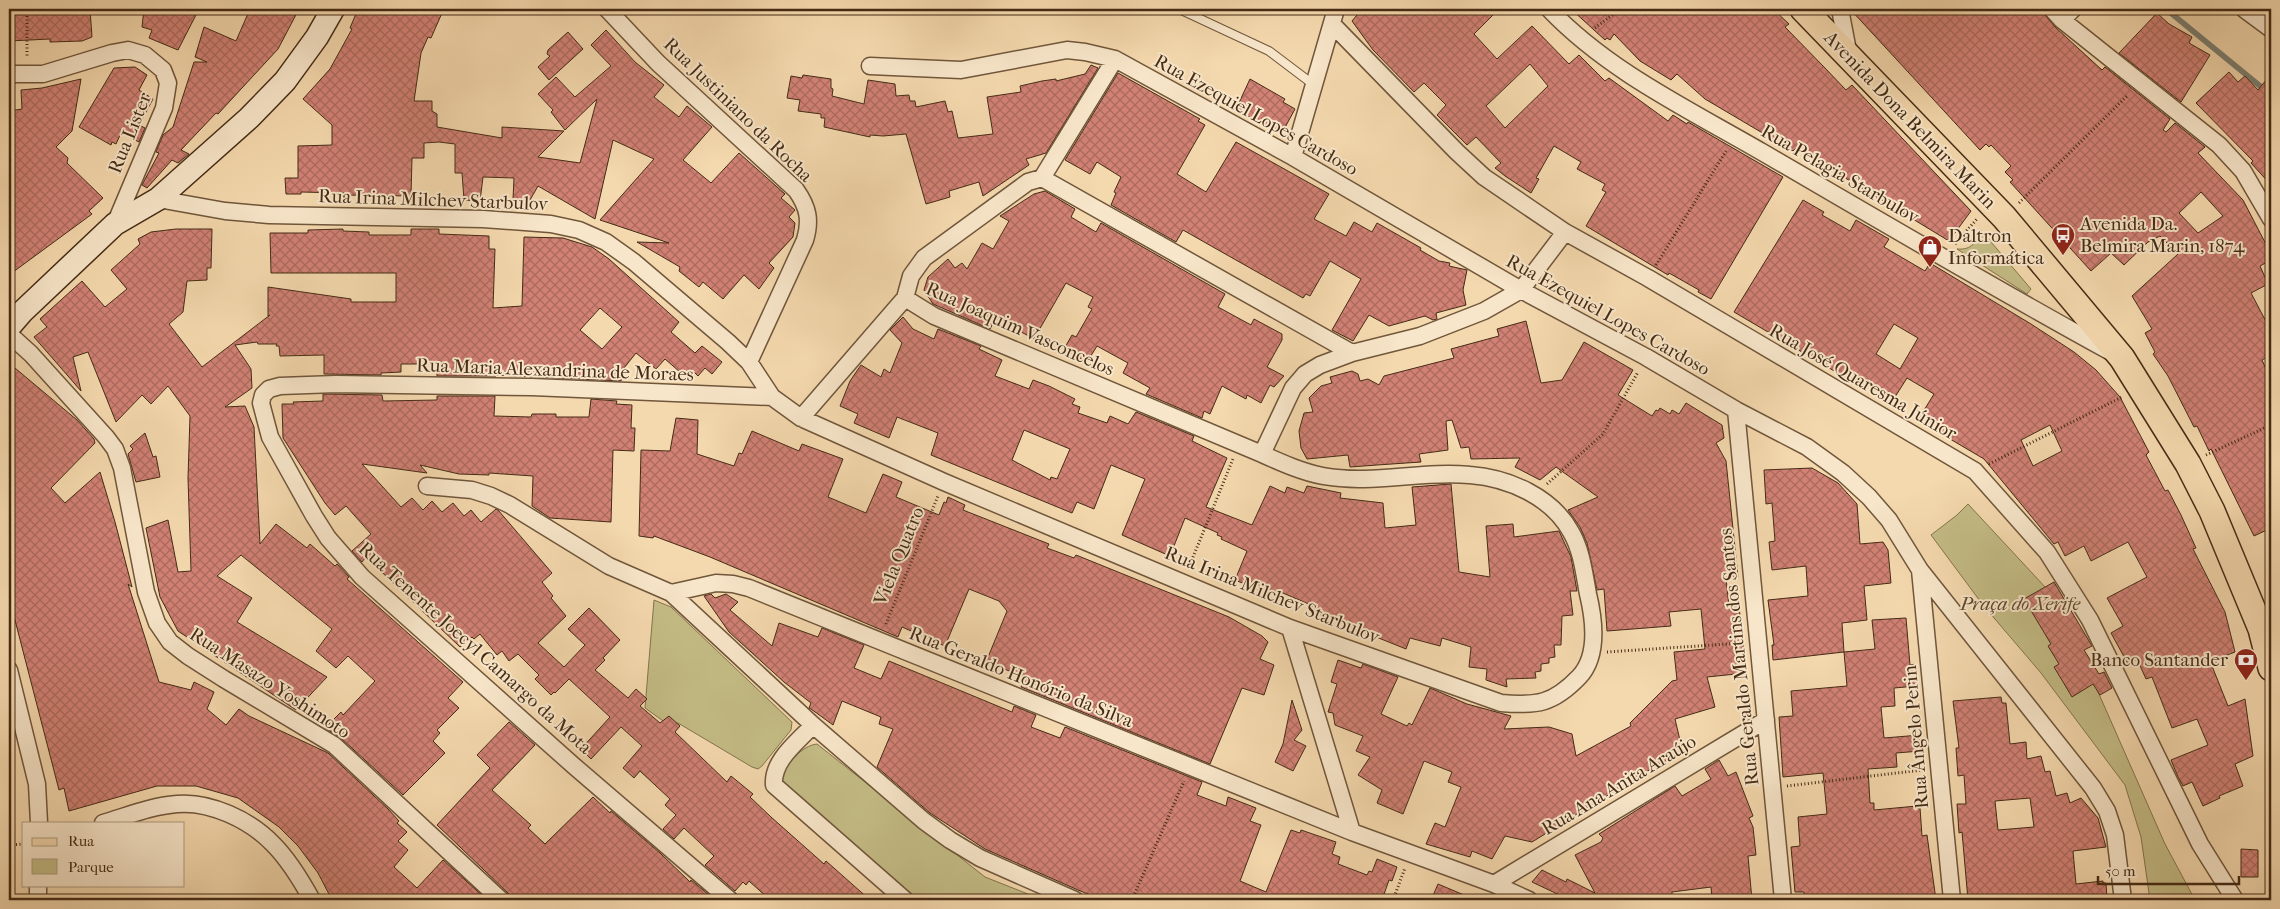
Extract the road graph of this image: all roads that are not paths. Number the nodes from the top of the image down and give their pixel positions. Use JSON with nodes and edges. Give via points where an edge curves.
{"nodes":[{"id":1,"x":333,"y":9,"type":"edge"},
{"id":2,"x":607,"y":9,"type":"edge"},
{"id":3,"x":1179,"y":9,"type":"edge"},
{"id":4,"x":1549,"y":9,"type":"edge"},
{"id":5,"x":1803,"y":9,"type":"edge"},
{"id":6,"x":1840,"y":9,"type":"edge"},
{"id":7,"x":2244,"y":9,"type":"edge"},
{"id":8,"x":2063,"y":13,"type":"edge"},
{"id":9,"x":1334,"y":16,"type":"edge"},
{"id":10,"x":2271,"y":29,"type":"edge"},
{"id":11,"x":1849,"y":56,"type":"junction"},
{"id":12,"x":1115,"y":59,"type":"junction"},
{"id":13,"x":870,"y":66,"type":"dead end"},
{"id":14,"x":9,"y":74,"type":"edge"},
{"id":15,"x":1314,"y":86,"type":"junction"},
{"id":16,"x":1294,"y":157,"type":"junction"},
{"id":17,"x":1042,"y":178,"type":"junction"},
{"id":18,"x":158,"y":199,"type":"junction"},
{"id":19,"x":2271,"y":219,"type":"edge"},
{"id":20,"x":114,"y":224,"type":"junction"},
{"id":21,"x":1565,"y":232,"type":"junction"},
{"id":22,"x":1521,"y":290,"type":"junction"},
{"id":23,"x":905,"y":298,"type":"junction"},
{"id":24,"x":9,"y":327,"type":"edge"},
{"id":25,"x":9,"y":334,"type":"edge"},
{"id":26,"x":1352,"y":353,"type":"junction"},
{"id":27,"x":2122,"y":358,"type":"junction"},
{"id":28,"x":749,"y":362,"type":"junction"},
{"id":29,"x":336,"y":384,"type":"joint"},
{"id":30,"x":772,"y":397,"type":"junction"},
{"id":31,"x":1736,"y":410,"type":"junction"},
{"id":32,"x":801,"y":418,"type":"junction"},
{"id":33,"x":1262,"y":454,"type":"junction"},
{"id":34,"x":427,"y":486,"type":"dead end"},
{"id":35,"x":1920,"y":570,"type":"junction"},
{"id":36,"x":671,"y":593,"type":"junction"},
{"id":37,"x":1290,"y":628,"type":"junction"},
{"id":38,"x":2266,"y":632,"type":"edge"},
{"id":39,"x":2271,"y":668,"type":"edge"},
{"id":40,"x":9,"y":670,"type":"edge"},
{"id":41,"x":1766,"y":720,"type":"junction"},
{"id":42,"x":814,"y":725,"type":"junction"},
{"id":43,"x":39,"y":822,"type":"edge"},
{"id":44,"x":105,"y":822,"type":"edge"},
{"id":45,"x":1352,"y":832,"type":"junction"},
{"id":46,"x":1494,"y":884,"type":"junction"},
{"id":47,"x":38,"y":886,"type":"edge"},
{"id":48,"x":38,"y":900,"type":"edge"},
{"id":49,"x":312,"y":900,"type":"edge"},
{"id":50,"x":501,"y":900,"type":"edge"},
{"id":51,"x":730,"y":900,"type":"edge"},
{"id":52,"x":905,"y":900,"type":"edge"},
{"id":53,"x":1075,"y":900,"type":"edge"},
{"id":54,"x":1529,"y":900,"type":"edge"},
{"id":55,"x":1783,"y":900,"type":"edge"},
{"id":56,"x":1952,"y":900,"type":"edge"},
{"id":57,"x":2123,"y":900,"type":"edge"},
{"id":58,"x":2235,"y":900,"type":"edge"}],
"edges":[{"from":1,"to":18,"type":"main road","via":[[285,81],[249,118]]},
{"from":2,"to":28,"type":"street","name":"Rua Justiniano da Rocha","via":[[658,63],[804,201],[809,228],[805,240]]},
{"from":3,"to":15,"type":"lane","via":[[1269,51]]},
{"from":4,"to":27,"type":"street","name":"Rua Pelagia Starbulov","via":[[1580,39],[1645,84]]},
{"from":5,"to":11,"type":"main road","name":"Avenida Dona Belmira Marin"},
{"from":6,"to":11,"type":"street"},
{"from":7,"to":10,"type":"street"},
{"from":8,"to":19,"type":"street","via":[[2140,83],[2219,146],[2243,172]]},
{"from":9,"to":15,"type":"street"},
{"from":9,"to":21,"type":"street","name":"Rua José Quaresma Júnior","via":[[1457,152],[1484,177]]},
{"from":11,"to":27,"type":"main road","name":"Avenida Dona Belmira Marin","via":[[1997,210]]},
{"from":12,"to":13,"type":"street","name":"Rua Ezequiel Lopes Cardoso","via":[[1067,50],[960,70]]},
{"from":12,"to":16,"type":"street","name":"Rua Ezequiel Lopes Cardoso"},
{"from":12,"to":17,"type":"street"},
{"from":14,"to":20,"type":"street","name":"Rua Lister","via":[[27,76],[58,71],[120,50],[145,55],[163,70],[168,84],[167,99]]},
{"from":15,"to":16,"type":"street"},
{"from":16,"to":22,"type":"street","name":"Rua Ezequiel Lopes Cardoso"},
{"from":17,"to":23,"type":"street","name":"Rua Joaquim Vasconcelos","via":[[1028,182],[924,258],[911,276]]},
{"from":17,"to":26,"type":"street"},
{"from":18,"to":20,"type":"main road"},
{"from":18,"to":28,"type":"street","name":"Rua Irina Milchev Starbulov","via":[[269,215],[482,219],[551,224],[579,230],[606,242],[634,262]]},
{"from":20,"to":24,"type":"main road"},
{"from":21,"to":22,"type":"street"},
{"from":21,"to":58,"type":"street","name":"Rua José Quaresma Júnior","via":[[1975,470],[2047,552],[2080,603],[2200,844]]},
{"from":22,"to":26,"type":"street","via":[[1484,311],[1420,336]]},
{"from":22,"to":31,"type":"street","name":"Rua Ezequiel Lopes Cardoso"},
{"from":23,"to":32,"type":"street"},
{"from":23,"to":33,"type":"street","name":"Rua Joaquim Vasconcelos","via":[[934,316]]},
{"from":25,"to":50,"type":"street","name":"Rua Masazo Yoshimoto","via":[[115,449],[122,468],[146,592],[158,623],[170,642],[230,684],[334,745]]},
{"from":26,"to":33,"type":"street","via":[[1305,374],[1293,388]]},
{"from":27,"to":38,"type":"main road","name":"Avenida Dona Belmira Marin","via":[[2188,464]]},
{"from":28,"to":30,"type":"street","name":"Rua Irina Milchev Starbulov"},
{"from":29,"to":30,"type":"street","name":"Rua Maria Alexandrina de Moraes","via":[[532,387]]},
{"from":29,"to":51,"type":"street","name":"Rua Tenente Joecyl Camargo da Mota","via":[[280,386],[269,389],[261,403],[270,438],[328,538],[362,577]]},
{"from":30,"to":32,"type":"street","name":"Rua Irina Milchev Starbulov"},
{"from":31,"to":35,"type":"street","name":"Rua Ezequiel Lopes Cardoso","via":[[1807,447],[1843,473],[1889,520]]},
{"from":31,"to":41,"type":"street","name":"Rua Geraldo Martins dos Santos"},
{"from":32,"to":37,"type":"street","name":"Rua Irina Milchev Starbulov"},
{"from":33,"to":37,"type":"street","name":"Rua Irina Milchev Starbulov","via":[[1322,476],[1389,479],[1470,475],[1500,481],[1535,494],[1556,510],[1581,555],[1591,608],[1592,654],[1582,674],[1566,691],[1547,701],[1527,705],[1501,703]]},
{"from":34,"to":36,"type":"street","via":[[472,490],[491,496],[609,566]]},
{"from":35,"to":56,"type":"street","name":"Rua Ângelo Perin"},
{"from":35,"to":57,"type":"street","name":"Rua Ezequiel Lopes Cardoso","via":[[2093,788],[2115,835]]},
{"from":36,"to":42,"type":"street"},
{"from":36,"to":45,"type":"street","name":"Rua Geraldo Honório da Silva","via":[[716,584],[749,588]]},
{"from":37,"to":45,"type":"street"},
{"from":38,"to":39,"type":"main road","name":"Avenida Dona Belmira Marin"},
{"from":40,"to":43,"type":"street","via":[[34,767]]},
{"from":41,"to":46,"type":"street","name":"Rua Ana Anita Araújo"},
{"from":41,"to":55,"type":"street","name":"Rua Geraldo Martins dos Santos"},
{"from":42,"to":52,"type":"street","via":[[780,761],[774,785]]},
{"from":42,"to":53,"type":"street","via":[[950,840],[980,858]]},
{"from":44,"to":49,"type":"street","via":[[177,804],[213,808],[246,824],[273,843]]},
{"from":45,"to":46,"type":"street","name":"Rua Geraldo Honório da Silva"},
{"from":46,"to":54,"type":"street","name":"Rua Geraldo Honório da Silva"},
{"from":47,"to":48,"type":"street"}]}
